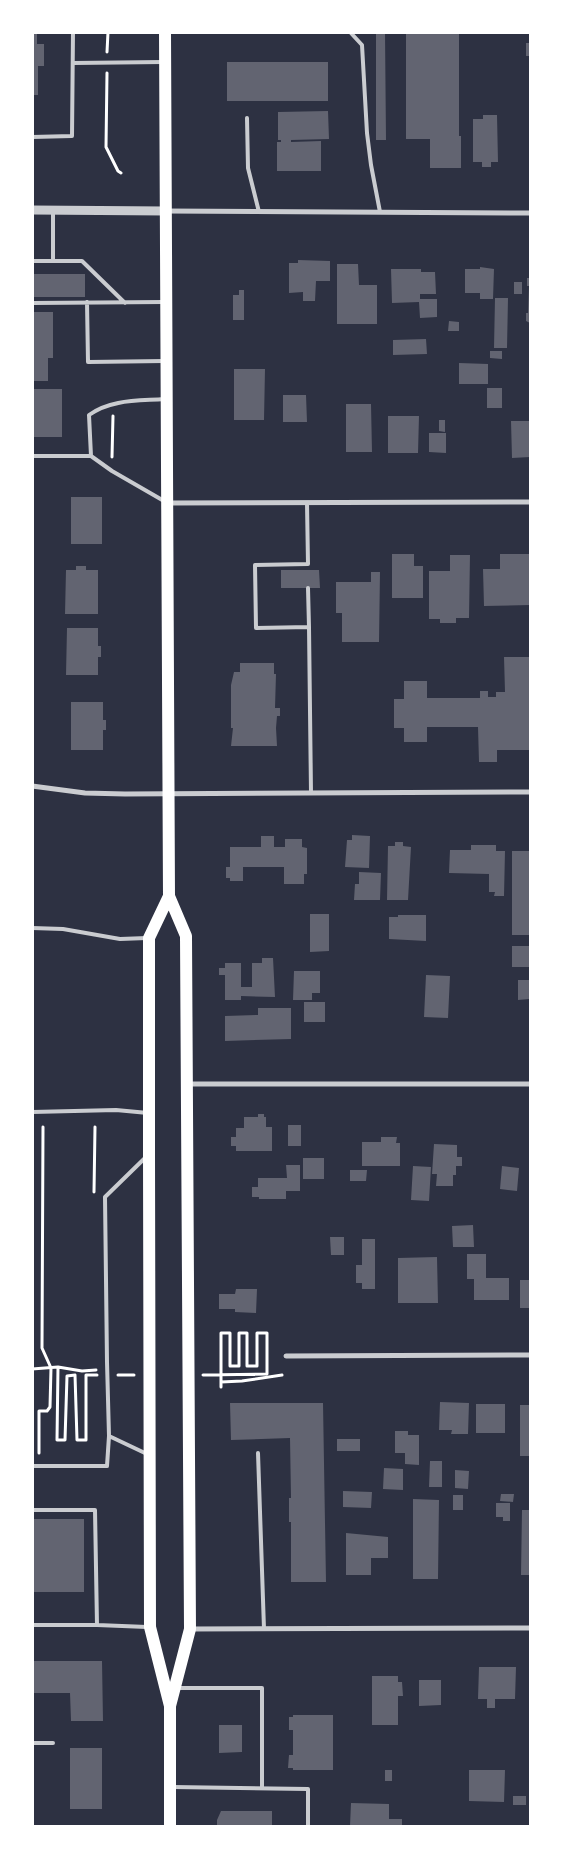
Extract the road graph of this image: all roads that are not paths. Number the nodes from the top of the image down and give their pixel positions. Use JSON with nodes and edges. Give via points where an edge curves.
{"nodes":[{"id":1,"x":73,"y":32,"type":"edge"},
{"id":2,"x":165,"y":32,"type":"edge"},
{"id":3,"x":350,"y":32,"type":"edge"},
{"id":4,"x":165,"y":62,"type":"junction"},
{"id":5,"x":72,"y":63,"type":"junction"},
{"id":6,"x":247,"y":118,"type":"dead end"},
{"id":7,"x":32,"y":136,"type":"edge"},
{"id":8,"x":32,"y":210,"type":"edge"},
{"id":9,"x":53,"y":210,"type":"junction"},
{"id":10,"x":166,"y":211,"type":"junction"},
{"id":11,"x":259,"y":212,"type":"junction"},
{"id":12,"x":380,"y":212,"type":"junction"},
{"id":13,"x":530,"y":213,"type":"edge"},
{"id":14,"x":32,"y":261,"type":"edge"},
{"id":15,"x":53,"y":261,"type":"junction"},
{"id":16,"x":87,"y":302,"type":"junction"},
{"id":17,"x":166,"y":302,"type":"junction"},
{"id":18,"x":32,"y":303,"type":"edge"},
{"id":19,"x":125,"y":303,"type":"junction"},
{"id":20,"x":167,"y":361,"type":"junction"},
{"id":21,"x":166,"y":399,"type":"junction"},
{"id":22,"x":32,"y":456,"type":"edge"},
{"id":23,"x":91,"y":456,"type":"junction"},
{"id":24,"x":530,"y":502,"type":"edge"},
{"id":25,"x":167,"y":503,"type":"junction"},
{"id":26,"x":307,"y":503,"type":"junction"},
{"id":27,"x":308,"y":564,"type":"junction"},
{"id":28,"x":308,"y":570,"type":"dead end"},
{"id":29,"x":308,"y":588,"type":"dead end"},
{"id":30,"x":309,"y":627,"type":"junction"},
{"id":31,"x":32,"y":732,"type":"edge"},
{"id":32,"x":32,"y":775,"type":"edge"},
{"id":33,"x":32,"y":786,"type":"edge"},
{"id":34,"x":530,"y":792,"type":"edge"},
{"id":35,"x":311,"y":793,"type":"junction"},
{"id":36,"x":168,"y":794,"type":"junction"},
{"id":37,"x":169,"y":896,"type":"junction"},
{"id":38,"x":32,"y":928,"type":"edge"},
{"id":39,"x":149,"y":938,"type":"junction"},
{"id":40,"x":187,"y":1084,"type":"junction"},
{"id":41,"x":530,"y":1084,"type":"edge"},
{"id":42,"x":32,"y":1112,"type":"edge"},
{"id":43,"x":149,"y":1113,"type":"junction"},
{"id":44,"x":149,"y":1154,"type":"junction"},
{"id":45,"x":530,"y":1355,"type":"edge"},
{"id":46,"x":286,"y":1356,"type":"dead end"},
{"id":47,"x":109,"y":1436,"type":"junction"},
{"id":48,"x":258,"y":1453,"type":"dead end"},
{"id":49,"x":150,"y":1455,"type":"junction"},
{"id":50,"x":32,"y":1466,"type":"edge"},
{"id":51,"x":32,"y":1510,"type":"edge"},
{"id":52,"x":32,"y":1625,"type":"edge"},
{"id":53,"x":97,"y":1625,"type":"junction"},
{"id":54,"x":150,"y":1627,"type":"junction"},
{"id":55,"x":530,"y":1628,"type":"edge"},
{"id":56,"x":190,"y":1629,"type":"junction"},
{"id":57,"x":264,"y":1629,"type":"junction"},
{"id":58,"x":175,"y":1688,"type":"junction"},
{"id":59,"x":170,"y":1706,"type":"junction"},
{"id":60,"x":32,"y":1743,"type":"edge"},
{"id":61,"x":53,"y":1743,"type":"dead end"},
{"id":62,"x":170,"y":1787,"type":"junction"},
{"id":63,"x":262,"y":1788,"type":"junction"},
{"id":64,"x":170,"y":1826,"type":"edge"},
{"id":65,"x":308,"y":1826,"type":"edge"}],
"edges":[{"from":1,"to":5,"type":"lane"},
{"from":2,"to":4,"type":"main road"},
{"from":3,"to":12,"type":"lane","via":[[362,45],[367,134]]},
{"from":4,"to":5,"type":"lane"},
{"from":4,"to":10,"type":"main road"},
{"from":5,"to":7,"type":"lane","via":[[72,136]]},
{"from":6,"to":11,"type":"lane","via":[[248,168]]},
{"from":8,"to":9,"type":"street"},
{"from":9,"to":10,"type":"street"},
{"from":9,"to":15,"type":"lane"},
{"from":10,"to":11,"type":"street"},
{"from":10,"to":17,"type":"main road"},
{"from":11,"to":12,"type":"street"},
{"from":12,"to":13,"type":"street"},
{"from":14,"to":15,"type":"lane"},
{"from":15,"to":19,"type":"lane","via":[[82,261]]},
{"from":16,"to":18,"type":"lane"},
{"from":16,"to":19,"type":"lane"},
{"from":16,"to":20,"type":"lane","via":[[88,362]]},
{"from":17,"to":19,"type":"lane"},
{"from":17,"to":20,"type":"main road"},
{"from":20,"to":21,"type":"main road"},
{"from":21,"to":23,"type":"lane","via":[[113,403],[98,408],[89,415]]},
{"from":21,"to":25,"type":"main road"},
{"from":22,"to":23,"type":"lane"},
{"from":23,"to":25,"type":"lane"},
{"from":24,"to":26,"type":"street"},
{"from":25,"to":26,"type":"street"},
{"from":25,"to":36,"type":"main road"},
{"from":26,"to":27,"type":"lane"},
{"from":27,"to":28,"type":"lane"},
{"from":27,"to":30,"type":"lane","via":[[255,565],[255,574],[256,628]]},
{"from":29,"to":30,"type":"lane"},
{"from":30,"to":35,"type":"lane"},
{"from":31,"to":32,"type":"lane"},
{"from":33,"to":36,"type":"street","via":[[85,793]]},
{"from":34,"to":35,"type":"street"},
{"from":35,"to":36,"type":"street"},
{"from":36,"to":37,"type":"main road"},
{"from":37,"to":39,"type":"main road"},
{"from":37,"to":40,"type":"main road","via":[[186,936]]},
{"from":38,"to":39,"type":"lane","via":[[63,928],[120,939]]},
{"from":39,"to":43,"type":"main road"},
{"from":40,"to":41,"type":"street"},
{"from":40,"to":56,"type":"main road"},
{"from":42,"to":43,"type":"lane","via":[[116,1110]]},
{"from":43,"to":44,"type":"main road"},
{"from":44,"to":47,"type":"lane","via":[[105,1196]]},
{"from":44,"to":49,"type":"main road"},
{"from":45,"to":46,"type":"street"},
{"from":47,"to":49,"type":"lane"},
{"from":47,"to":50,"type":"lane","via":[[107,1466]]},
{"from":48,"to":57,"type":"lane"},
{"from":49,"to":54,"type":"main road"},
{"from":51,"to":53,"type":"lane","via":[[95,1510]]},
{"from":52,"to":53,"type":"lane"},
{"from":53,"to":54,"type":"lane"},
{"from":54,"to":59,"type":"main road"},
{"from":55,"to":57,"type":"street"},
{"from":56,"to":57,"type":"street"},
{"from":56,"to":58,"type":"main road"},
{"from":58,"to":59,"type":"main road"},
{"from":58,"to":63,"type":"lane","via":[[262,1688]]},
{"from":59,"to":62,"type":"main road"},
{"from":60,"to":61,"type":"lane"},
{"from":62,"to":63,"type":"lane"},
{"from":62,"to":64,"type":"main road"},
{"from":63,"to":65,"type":"lane","via":[[308,1789]]}]}
